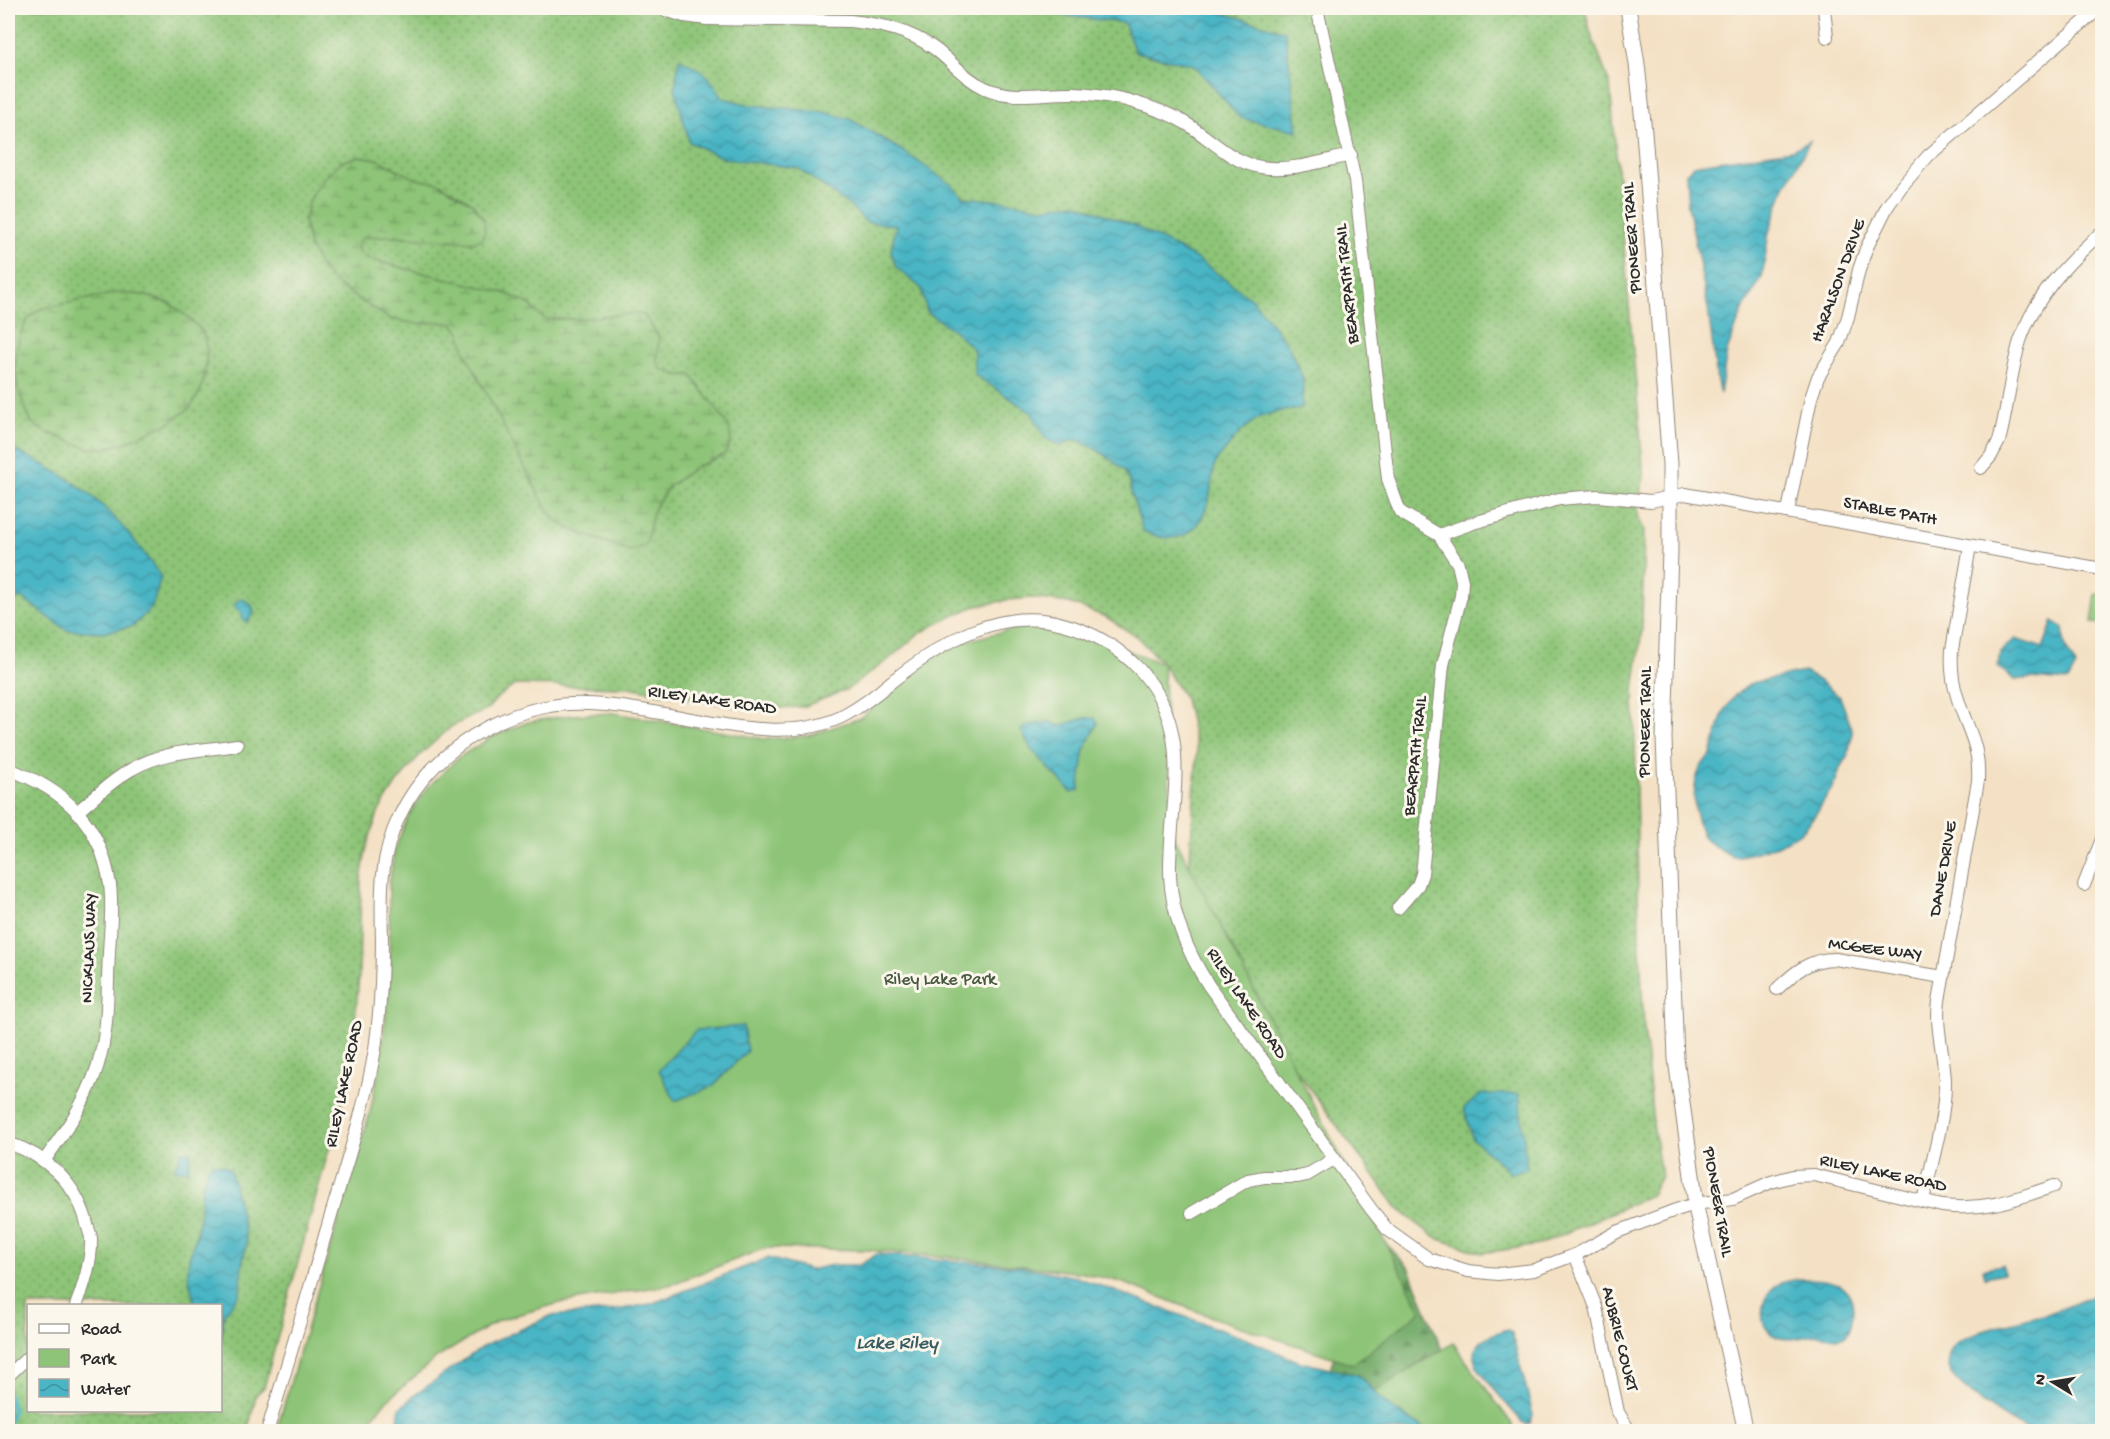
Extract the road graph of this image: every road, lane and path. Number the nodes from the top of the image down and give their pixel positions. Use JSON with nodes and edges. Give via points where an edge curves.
{"nodes":[{"id":1,"x":659,"y":8,"type":"edge"},
{"id":2,"x":1317,"y":8,"type":"edge"},
{"id":3,"x":1628,"y":8,"type":"edge"},
{"id":4,"x":1824,"y":8,"type":"edge"},
{"id":5,"x":2100,"y":8,"type":"edge"},
{"id":6,"x":1827,"y":37,"type":"dead end"},
{"id":7,"x":1350,"y":155,"type":"junction"},
{"id":8,"x":2103,"y":232,"type":"edge"},
{"id":9,"x":1981,"y":468,"type":"dead end"},
{"id":10,"x":1670,"y":497,"type":"junction"},
{"id":11,"x":1788,"y":512,"type":"junction"},
{"id":12,"x":1439,"y":535,"type":"junction"},
{"id":13,"x":1970,"y":546,"type":"junction"},
{"id":14,"x":2103,"y":569,"type":"edge"},
{"id":15,"x":237,"y":745,"type":"dead end"},
{"id":16,"x":8,"y":770,"type":"edge"},
{"id":17,"x":77,"y":812,"type":"junction"},
{"id":18,"x":2103,"y":839,"type":"edge"},
{"id":19,"x":2084,"y":885,"type":"dead end"},
{"id":20,"x":1398,"y":908,"type":"dead end"},
{"id":21,"x":1943,"y":977,"type":"junction"},
{"id":22,"x":1777,"y":989,"type":"dead end"},
{"id":23,"x":8,"y":1143,"type":"edge"},
{"id":24,"x":1334,"y":1159,"type":"junction"},
{"id":25,"x":44,"y":1161,"type":"junction"},
{"id":26,"x":2054,"y":1186,"type":"dead end"},
{"id":27,"x":1923,"y":1201,"type":"junction"},
{"id":28,"x":1695,"y":1204,"type":"junction"},
{"id":29,"x":1192,"y":1213,"type":"dead end"},
{"id":30,"x":1575,"y":1255,"type":"junction"},
{"id":31,"x":76,"y":1304,"type":"edge"},
{"id":32,"x":27,"y":1358,"type":"edge"},
{"id":33,"x":10,"y":1373,"type":"edge"},
{"id":34,"x":267,"y":1431,"type":"edge"},
{"id":35,"x":1630,"y":1431,"type":"edge"},
{"id":36,"x":1746,"y":1431,"type":"edge"}],
"edges":[{"from":1,"to":7,"type":"street","via":[[707,19],[850,21],[894,28],[935,49],[985,88],[1024,96],[1073,93],[1132,101],[1186,124],[1241,161],[1258,167],[1293,167]]},
{"from":2,"to":7,"type":"street","name":"BEARPATH TRAIL"},
{"from":3,"to":10,"type":"main road","name":"PIONEER TRAIL","via":[[1644,132]]},
{"from":4,"to":6,"type":"street"},
{"from":5,"to":11,"type":"street","name":"HARALSON DRIVE","via":[[1928,156],[1887,207],[1862,260],[1842,336],[1818,377],[1811,398]]},
{"from":7,"to":12,"type":"street","name":"BEARPATH TRAIL","via":[[1388,479],[1400,512]]},
{"from":8,"to":9,"type":"street","via":[[2062,269],[2031,316],[2016,360],[1999,441]]},
{"from":10,"to":11,"type":"street","name":"STABLE PATH","via":[[1685,494]]},
{"from":10,"to":12,"type":"street","via":[[1638,502],[1598,496],[1559,500]]},
{"from":10,"to":28,"type":"main road","name":"PIONEER TRAIL","via":[[1666,812],[1676,1059]]},
{"from":11,"to":13,"type":"street","name":"STABLE PATH"},
{"from":12,"to":20,"type":"street","name":"BEARPATH TRAIL","via":[[1458,564],[1461,596],[1443,665],[1422,874],[1418,885]]},
{"from":13,"to":14,"type":"street","name":"STABLE PATH"},
{"from":13,"to":21,"type":"street","name":"DANE DRIVE","via":[[1951,666],[1957,698],[1977,750],[1978,781]]},
{"from":15,"to":17,"type":"street","via":[[184,752],[141,765]]},
{"from":16,"to":17,"type":"street","name":"NICKLAUS WAY","via":[[46,785]]},
{"from":17,"to":25,"type":"street","name":"NICKLAUS WAY","via":[[96,839],[110,886],[106,1023],[93,1080]]},
{"from":18,"to":19,"type":"street"},
{"from":21,"to":22,"type":"street","name":"MCGEE WAY","via":[[1824,959],[1799,968]]},
{"from":21,"to":27,"type":"street","name":"DANE DRIVE","via":[[1937,1017],[1944,1102]]},
{"from":23,"to":25,"type":"street"},
{"from":24,"to":29,"type":"street","via":[[1307,1175],[1248,1180]]},
{"from":24,"to":30,"type":"street","name":"RILEY LAKE ROAD","via":[[1387,1229],[1429,1259],[1468,1271],[1498,1274],[1534,1270]]},
{"from":24,"to":34,"type":"street","name":"RILEY LAKE ROAD","via":[[1209,986],[1181,935],[1170,879],[1177,780],[1171,724],[1145,675],[1125,654],[1102,639],[1049,620],[993,623],[966,633],[918,662],[844,716],[797,729],[746,727],[614,705],[549,706],[518,714],[460,744],[415,790],[398,818],[381,880],[381,988],[375,1050],[352,1146]]},
{"from":25,"to":31,"type":"street","via":[[75,1193],[91,1237],[84,1284]]},
{"from":26,"to":27,"type":"street","name":"RILEY LAKE ROAD","via":[[1981,1207],[1958,1208]]},
{"from":27,"to":28,"type":"street","name":"RILEY LAKE ROAD","via":[[1814,1175],[1771,1182],[1733,1199]]},
{"from":28,"to":30,"type":"street","name":"RILEY LAKE ROAD","via":[[1617,1232]]},
{"from":28,"to":36,"type":"main road","name":"PIONEER TRAIL"},
{"from":30,"to":35,"type":"street","name":"AUBRIE COURT","via":[[1596,1307],[1618,1412]]},
{"from":32,"to":33,"type":"street"}]}
